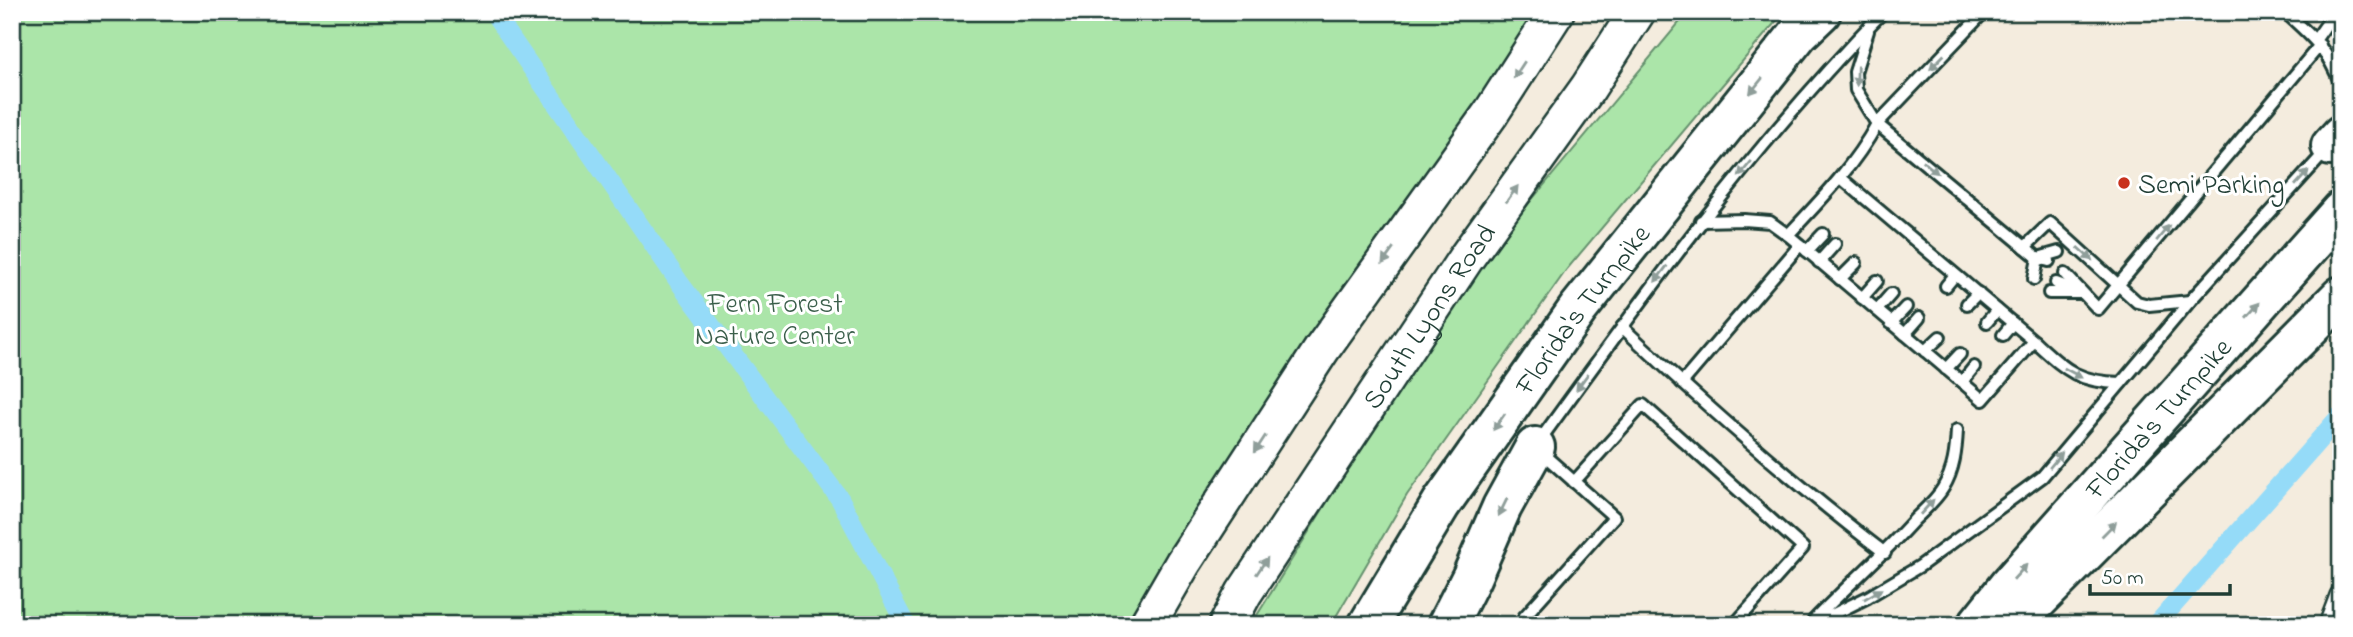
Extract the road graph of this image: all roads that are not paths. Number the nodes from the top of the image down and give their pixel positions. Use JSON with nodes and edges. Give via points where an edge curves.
{"nodes":[{"id":1,"x":1556,"y":12,"type":"edge"},
{"id":2,"x":1637,"y":12,"type":"edge"},
{"id":3,"x":1883,"y":12,"type":"edge"},
{"id":4,"x":1984,"y":12,"type":"edge"},
{"id":5,"x":2285,"y":12,"type":"edge"},
{"id":6,"x":2335,"y":12,"type":"edge"},
{"id":7,"x":1811,"y":19,"type":"edge"},
{"id":8,"x":1870,"y":25,"type":"junction"},
{"id":9,"x":2318,"y":42,"type":"junction"},
{"id":10,"x":2341,"y":85,"type":"edge"},
{"id":11,"x":1877,"y":124,"type":"junction"},
{"id":12,"x":2336,"y":136,"type":"edge"},
{"id":13,"x":1841,"y":178,"type":"junction"},
{"id":14,"x":1871,"y":203,"type":"junction"},
{"id":15,"x":2341,"y":211,"type":"edge"},
{"id":16,"x":1863,"y":212,"type":"dead end"},
{"id":17,"x":1701,"y":221,"type":"junction"},
{"id":18,"x":1892,"y":221,"type":"junction"},
{"id":19,"x":1884,"y":231,"type":"dead end"},
{"id":20,"x":1822,"y":233,"type":"dead end"},
{"id":21,"x":1788,"y":235,"type":"junction"},
{"id":22,"x":1915,"y":241,"type":"junction"},
{"id":23,"x":1835,"y":244,"type":"dead end"},
{"id":24,"x":2025,"y":247,"type":"junction"},
{"id":25,"x":1804,"y":248,"type":"junction"},
{"id":26,"x":1906,"y":251,"type":"dead end"},
{"id":27,"x":1928,"y":251,"type":"junction"},
{"id":28,"x":2059,"y":252,"type":"dead end"},
{"id":29,"x":1819,"y":262,"type":"junction"},
{"id":30,"x":1919,"y":262,"type":"dead end"},
{"id":31,"x":1856,"y":263,"type":"dead end"},
{"id":32,"x":1941,"y":263,"type":"junction"},
{"id":33,"x":2043,"y":263,"type":"junction"},
{"id":34,"x":1933,"y":274,"type":"dead end"},
{"id":35,"x":2065,"y":274,"type":"dead end"},
{"id":36,"x":1955,"y":275,"type":"junction"},
{"id":37,"x":1840,"y":279,"type":"junction"},
{"id":38,"x":2034,"y":279,"type":"dead end"},
{"id":39,"x":1877,"y":281,"type":"dead end"},
{"id":40,"x":1946,"y":286,"type":"dead end"},
{"id":41,"x":2119,"y":286,"type":"junction"},
{"id":42,"x":2052,"y":288,"type":"dead end"},
{"id":43,"x":1978,"y":293,"type":"junction"},
{"id":44,"x":2081,"y":293,"type":"junction"},
{"id":45,"x":1891,"y":294,"type":"dead end"},
{"id":46,"x":2341,"y":296,"type":"edge"},
{"id":47,"x":1862,"y":298,"type":"junction"},
{"id":48,"x":2190,"y":301,"type":"junction"},
{"id":49,"x":1967,"y":304,"type":"dead end"},
{"id":50,"x":1906,"y":307,"type":"dead end"},
{"id":51,"x":1877,"y":310,"type":"junction"},
{"id":52,"x":1997,"y":310,"type":"junction"},
{"id":53,"x":1919,"y":318,"type":"dead end"},
{"id":54,"x":1987,"y":322,"type":"dead end"},
{"id":55,"x":1891,"y":323,"type":"junction"},
{"id":56,"x":2013,"y":323,"type":"junction"},
{"id":57,"x":1622,"y":327,"type":"junction"},
{"id":58,"x":1905,"y":334,"type":"junction"},
{"id":59,"x":2003,"y":335,"type":"dead end"},
{"id":60,"x":1940,"y":337,"type":"dead end"},
{"id":61,"x":2034,"y":341,"type":"junction"},
{"id":62,"x":1925,"y":351,"type":"junction"},
{"id":63,"x":1960,"y":354,"type":"dead end"},
{"id":64,"x":1974,"y":367,"type":"dead end"},
{"id":65,"x":1946,"y":369,"type":"junction"},
{"id":66,"x":1962,"y":382,"type":"junction"},
{"id":67,"x":1682,"y":383,"type":"junction"},
{"id":68,"x":2121,"y":383,"type":"junction"},
{"id":69,"x":1957,"y":430,"type":"dead end"},
{"id":70,"x":1535,"y":447,"type":"junction"},
{"id":71,"x":1574,"y":482,"type":"junction"},
{"id":72,"x":1885,"y":553,"type":"junction"},
{"id":73,"x":2341,"y":596,"type":"edge"},
{"id":74,"x":1147,"y":625,"type":"edge"},
{"id":75,"x":1227,"y":625,"type":"edge"},
{"id":76,"x":1368,"y":625,"type":"edge"},
{"id":77,"x":1447,"y":625,"type":"edge"},
{"id":78,"x":1532,"y":625,"type":"edge"},
{"id":79,"x":1734,"y":625,"type":"edge"},
{"id":80,"x":1811,"y":625,"type":"edge"},
{"id":81,"x":1977,"y":625,"type":"edge"},
{"id":82,"x":2006,"y":625,"type":"edge"},
{"id":83,"x":2330,"y":625,"type":"edge"}],
"edges":[{"from":1,"to":74,"type":"main road","one_way":true,"via":[[1491,113],[1322,349]]},
{"from":75,"to":2,"type":"main road","name":"South Lyons Road","one_way":true,"via":[[1466,258]]},
{"from":3,"to":8,"type":"lane"},
{"from":4,"to":11,"type":"lane","one_way":true},
{"from":5,"to":9,"type":"lane"},
{"from":6,"to":9,"type":"lane"},
{"from":7,"to":76,"type":"highway","name":"Florida's Turnpike","one_way":true,"via":[[1577,309],[1441,504]]},
{"from":8,"to":11,"type":"lane","one_way":true,"via":[[1855,72],[1856,90]]},
{"from":8,"to":17,"type":"lane","one_way":true},
{"from":9,"to":10,"type":"lane"},
{"from":41,"to":9,"type":"lane","one_way":true},
{"from":11,"to":13,"type":"lane"},
{"from":11,"to":24,"type":"lane","one_way":true},
{"from":48,"to":12,"type":"lane","one_way":true},
{"from":13,"to":14,"type":"lane","via":[[1854,197]]},
{"from":13,"to":21,"type":"lane"},
{"from":14,"to":16,"type":"lane"},
{"from":14,"to":18,"type":"lane"},
{"from":81,"to":15,"type":"highway","name":"Florida's Turnpike","one_way":true},
{"from":17,"to":21,"type":"lane","via":[[1770,222]]},
{"from":17,"to":57,"type":"lane","one_way":true},
{"from":18,"to":19,"type":"lane"},
{"from":18,"to":22,"type":"lane"},
{"from":20,"to":25,"type":"lane"},
{"from":21,"to":25,"type":"lane"},
{"from":22,"to":26,"type":"lane"},
{"from":22,"to":27,"type":"lane"},
{"from":23,"to":29,"type":"lane"},
{"from":24,"to":33,"type":"lane"},
{"from":24,"to":41,"type":"lane","one_way":true,"via":[[2050,223]]},
{"from":25,"to":29,"type":"lane"},
{"from":25,"to":67,"type":"lane"},
{"from":27,"to":30,"type":"lane"},
{"from":27,"to":32,"type":"lane"},
{"from":28,"to":33,"type":"lane"},
{"from":29,"to":37,"type":"lane"},
{"from":31,"to":37,"type":"lane"},
{"from":32,"to":34,"type":"lane"},
{"from":32,"to":36,"type":"lane"},
{"from":33,"to":38,"type":"lane"},
{"from":35,"to":44,"type":"lane"},
{"from":36,"to":40,"type":"lane"},
{"from":36,"to":43,"type":"lane"},
{"from":37,"to":47,"type":"lane"},
{"from":39,"to":47,"type":"lane"},
{"from":41,"to":44,"type":"lane","via":[[2098,309]]},
{"from":41,"to":48,"type":"lane","via":[[2137,302],[2149,305]]},
{"from":42,"to":44,"type":"lane"},
{"from":43,"to":49,"type":"lane"},
{"from":43,"to":52,"type":"lane"},
{"from":45,"to":51,"type":"lane"},
{"from":82,"to":46,"type":"highway","one_way":true,"via":[[2032,606]]},
{"from":47,"to":51,"type":"lane"},
{"from":48,"to":68,"type":"lane"},
{"from":50,"to":55,"type":"lane"},
{"from":51,"to":55,"type":"lane"},
{"from":52,"to":54,"type":"lane"},
{"from":52,"to":56,"type":"lane"},
{"from":53,"to":58,"type":"lane"},
{"from":55,"to":58,"type":"lane"},
{"from":56,"to":59,"type":"lane"},
{"from":56,"to":61,"type":"lane"},
{"from":57,"to":67,"type":"lane"},
{"from":57,"to":70,"type":"lane","one_way":true},
{"from":58,"to":62,"type":"lane"},
{"from":60,"to":62,"type":"lane"},
{"from":61,"to":66,"type":"lane","via":[[1983,400]]},
{"from":61,"to":68,"type":"lane","one_way":true,"via":[[2065,370],[2081,378]]},
{"from":62,"to":65,"type":"lane"},
{"from":63,"to":65,"type":"lane"},
{"from":64,"to":66,"type":"lane"},
{"from":65,"to":66,"type":"lane"},
{"from":67,"to":72,"type":"lane"},
{"from":80,"to":68,"type":"lane","one_way":true,"via":[[1920,566],[2042,477]]},
{"from":72,"to":69,"type":"lane","one_way":true,"via":[[1942,489],[1951,471]]},
{"from":70,"to":71,"type":"lane"},
{"from":70,"to":77,"type":"highway","one_way":true},
{"from":71,"to":78,"type":"lane","via":[[1614,517],[1524,617]]},
{"from":71,"to":79,"type":"lane","via":[[1643,405],[1786,532],[1803,548]]},
{"from":72,"to":80,"type":"lane"},
{"from":73,"to":83,"type":"street"}]}
